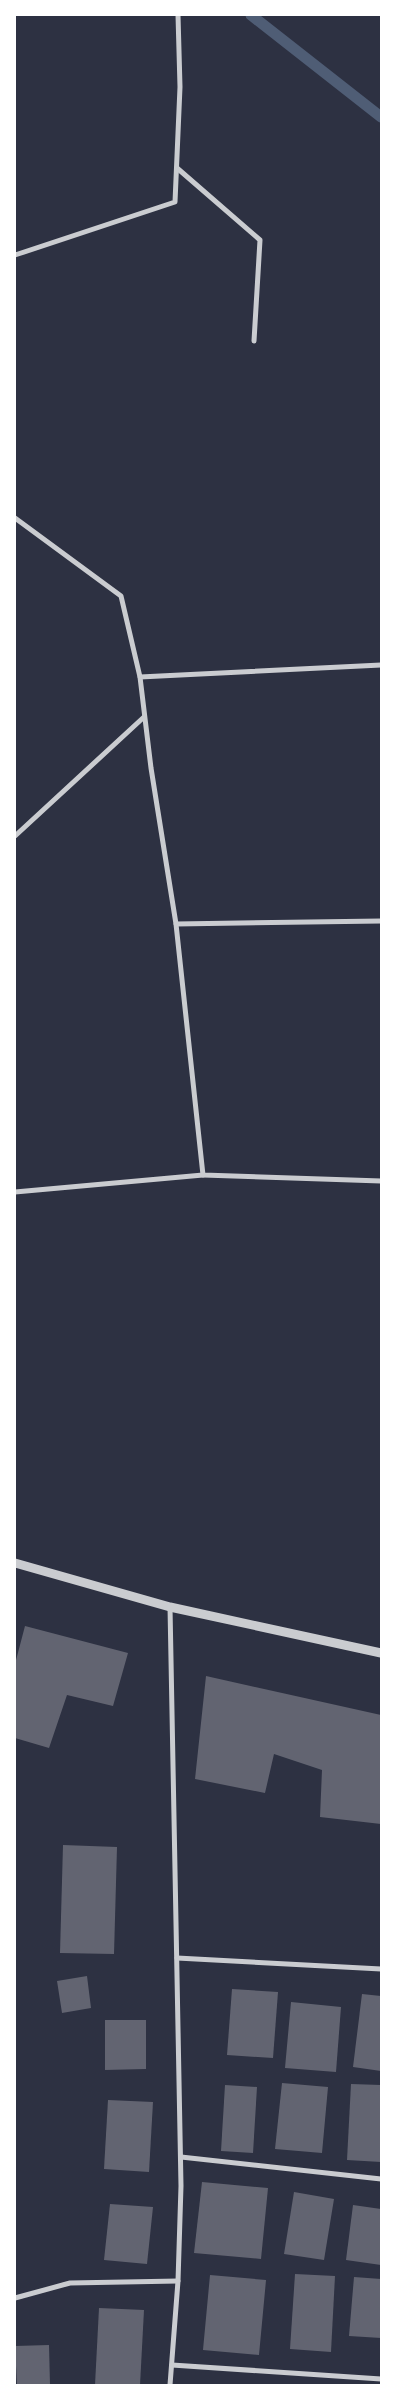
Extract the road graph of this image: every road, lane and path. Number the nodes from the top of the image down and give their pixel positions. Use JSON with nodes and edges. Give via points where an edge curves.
{"nodes":[{"id":1,"x":178,"y":15,"type":"edge"},
{"id":2,"x":177,"y":168,"type":"junction"},
{"id":3,"x":15,"y":255,"type":"edge"},
{"id":4,"x":254,"y":341,"type":"dead end"},
{"id":5,"x":15,"y":518,"type":"edge"},
{"id":6,"x":381,"y":665,"type":"edge"},
{"id":7,"x":140,"y":677,"type":"junction"},
{"id":8,"x":144,"y":717,"type":"junction"},
{"id":9,"x":15,"y":836,"type":"edge"},
{"id":10,"x":381,"y":921,"type":"edge"},
{"id":11,"x":176,"y":924,"type":"junction"},
{"id":12,"x":203,"y":1175,"type":"junction"},
{"id":13,"x":381,"y":1180,"type":"edge"},
{"id":14,"x":15,"y":1192,"type":"edge"},
{"id":15,"x":15,"y":1563,"type":"edge"},
{"id":16,"x":170,"y":1607,"type":"junction"},
{"id":17,"x":381,"y":1653,"type":"edge"},
{"id":18,"x":177,"y":1958,"type":"junction"},
{"id":19,"x":381,"y":1969,"type":"edge"},
{"id":20,"x":181,"y":2157,"type":"junction"},
{"id":21,"x":381,"y":2179,"type":"edge"},
{"id":22,"x":178,"y":2281,"type":"junction"},
{"id":23,"x":15,"y":2298,"type":"edge"},
{"id":24,"x":172,"y":2365,"type":"junction"},
{"id":25,"x":381,"y":2379,"type":"edge"},
{"id":26,"x":170,"y":2385,"type":"edge"}],
"edges":[{"from":1,"to":2,"type":"street"},
{"from":2,"to":3,"type":"street","via":[[175,202]]},
{"from":2,"to":4,"type":"street","via":[[260,240]]},
{"from":5,"to":7,"type":"street","via":[[121,596]]},
{"from":6,"to":7,"type":"street"},
{"from":7,"to":8,"type":"street"},
{"from":8,"to":9,"type":"street"},
{"from":8,"to":11,"type":"street"},
{"from":10,"to":11,"type":"street"},
{"from":11,"to":12,"type":"street"},
{"from":12,"to":13,"type":"street"},
{"from":12,"to":14,"type":"street"},
{"from":15,"to":16,"type":"street"},
{"from":16,"to":17,"type":"street"},
{"from":16,"to":18,"type":"street"},
{"from":18,"to":19,"type":"street"},
{"from":18,"to":20,"type":"street"},
{"from":20,"to":21,"type":"street"},
{"from":20,"to":22,"type":"street"},
{"from":22,"to":23,"type":"street","via":[[70,2283]]},
{"from":22,"to":24,"type":"street"},
{"from":24,"to":25,"type":"street"},
{"from":24,"to":26,"type":"street"}]}
